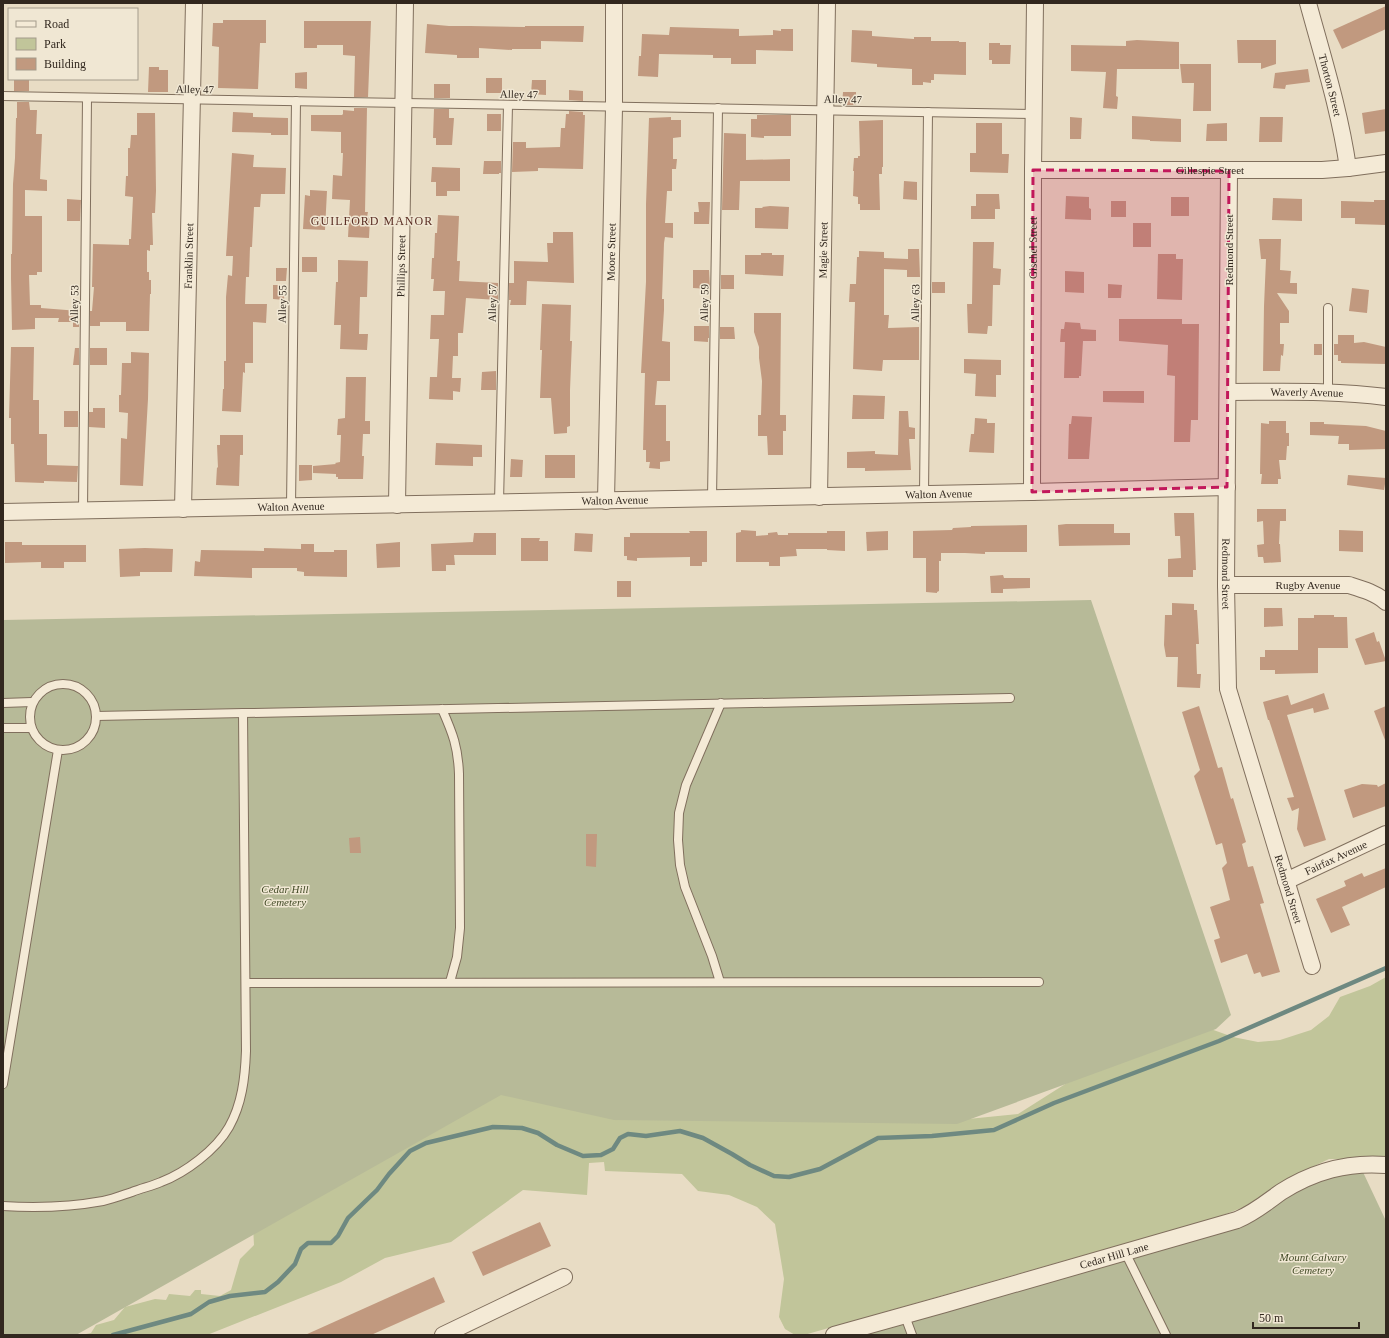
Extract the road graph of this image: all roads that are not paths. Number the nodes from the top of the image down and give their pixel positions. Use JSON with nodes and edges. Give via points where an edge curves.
{"nodes":[{"id":1,"x":194,"y":3,"type":"edge"},
{"id":2,"x":405,"y":3,"type":"edge"},
{"id":3,"x":614,"y":3,"type":"edge"},
{"id":4,"x":827,"y":3,"type":"edge"},
{"id":5,"x":1035,"y":3,"type":"edge"},
{"id":6,"x":1308,"y":3,"type":"edge"},
{"id":7,"x":3,"y":96,"type":"edge"},
{"id":8,"x":87,"y":98,"type":"junction"},
{"id":9,"x":192,"y":100,"type":"junction"},
{"id":10,"x":296,"y":101,"type":"junction"},
{"id":11,"x":403,"y":103,"type":"junction"},
{"id":12,"x":508,"y":105,"type":"junction"},
{"id":13,"x":614,"y":107,"type":"junction"},
{"id":14,"x":718,"y":108,"type":"junction"},
{"id":15,"x":825,"y":110,"type":"junction"},
{"id":16,"x":928,"y":112,"type":"junction"},
{"id":17,"x":1034,"y":114,"type":"junction"},
{"id":18,"x":1386,"y":163,"type":"edge"},
{"id":19,"x":1348,"y":168,"type":"junction"},
{"id":20,"x":1033,"y":170,"type":"junction"},
{"id":21,"x":1229,"y":171,"type":"junction"},
{"id":22,"x":1328,"y":308,"type":"dead end"},
{"id":23,"x":1228,"y":392,"type":"junction"},
{"id":24,"x":1328,"y":392,"type":"junction"},
{"id":25,"x":1386,"y":397,"type":"edge"},
{"id":26,"x":1227,"y":487,"type":"junction"},
{"id":27,"x":1032,"y":492,"type":"junction"},
{"id":28,"x":924,"y":494,"type":"junction"},
{"id":29,"x":819,"y":497,"type":"junction"},
{"id":30,"x":712,"y":498,"type":"junction"},
{"id":31,"x":606,"y":501,"type":"junction"},
{"id":32,"x":499,"y":503,"type":"junction"},
{"id":33,"x":397,"y":504,"type":"junction"},
{"id":34,"x":291,"y":506,"type":"junction"},
{"id":35,"x":183,"y":509,"type":"junction"},
{"id":36,"x":84,"y":510,"type":"junction"},
{"id":37,"x":3,"y":512,"type":"edge"},
{"id":38,"x":1226,"y":585,"type":"junction"},
{"id":39,"x":1386,"y":602,"type":"edge"},
{"id":40,"x":1010,"y":698,"type":"dead end"},
{"id":41,"x":32,"y":702,"type":"junction"},
{"id":42,"x":3,"y":703,"type":"edge"},
{"id":43,"x":721,"y":703,"type":"junction"},
{"id":44,"x":442,"y":709,"type":"junction"},
{"id":45,"x":243,"y":713,"type":"junction"},
{"id":46,"x":96,"y":716,"type":"junction"},
{"id":47,"x":3,"y":728,"type":"edge"},
{"id":48,"x":31,"y":728,"type":"junction"},
{"id":49,"x":58,"y":750,"type":"junction"},
{"id":50,"x":1386,"y":834,"type":"edge"},
{"id":51,"x":1286,"y":881,"type":"junction"},
{"id":52,"x":1312,"y":966,"type":"dead end"},
{"id":53,"x":450,"y":982,"type":"junction"},
{"id":54,"x":720,"y":982,"type":"junction"},
{"id":55,"x":1038,"y":982,"type":"dead end"},
{"id":56,"x":246,"y":983,"type":"junction"},
{"id":57,"x":3,"y":1025,"type":"edge"},
{"id":58,"x":12,"y":1027,"type":"junction"},
{"id":59,"x":3,"y":1084,"type":"edge"},
{"id":60,"x":1386,"y":1165,"type":"edge"},
{"id":61,"x":3,"y":1206,"type":"edge"},
{"id":62,"x":1125,"y":1252,"type":"junction"},
{"id":63,"x":564,"y":1277,"type":"dead end"},
{"id":64,"x":905,"y":1316,"type":"junction"},
{"id":65,"x":443,"y":1335,"type":"edge"},
{"id":66,"x":834,"y":1335,"type":"edge"},
{"id":67,"x":912,"y":1335,"type":"edge"},
{"id":68,"x":1166,"y":1335,"type":"edge"}],
"edges":[{"from":1,"to":9,"type":"street","name":"Franklin Street"},
{"from":2,"to":11,"type":"street","name":"Phillips Street"},
{"from":3,"to":13,"type":"street","name":"Moore Street"},
{"from":4,"to":15,"type":"street","name":"Magie Street"},
{"from":5,"to":17,"type":"street","name":"Gischel Street"},
{"from":6,"to":19,"type":"street","name":"Thorton Street","via":[[1340,123]]},
{"from":7,"to":8,"type":"lane","name":"Alley 47"},
{"from":8,"to":9,"type":"lane","name":"Alley 47"},
{"from":8,"to":36,"type":"lane","name":"Alley 53"},
{"from":9,"to":10,"type":"lane","name":"Alley 47"},
{"from":9,"to":35,"type":"street","name":"Franklin Street"},
{"from":10,"to":11,"type":"lane","name":"Alley 47"},
{"from":10,"to":34,"type":"lane","name":"Alley 55"},
{"from":11,"to":12,"type":"lane","name":"Alley 47"},
{"from":11,"to":33,"type":"street","name":"Phillips Street"},
{"from":12,"to":13,"type":"lane","name":"Alley 47"},
{"from":12,"to":32,"type":"lane","name":"Alley 57"},
{"from":13,"to":14,"type":"lane","name":"Alley 47"},
{"from":13,"to":31,"type":"street","name":"Moore Street"},
{"from":14,"to":15,"type":"lane","name":"Alley 47"},
{"from":14,"to":30,"type":"lane","name":"Alley 59"},
{"from":15,"to":16,"type":"lane","name":"Alley 47"},
{"from":15,"to":29,"type":"street","name":"Magie Street"},
{"from":16,"to":17,"type":"lane","name":"Alley 47"},
{"from":16,"to":28,"type":"lane","name":"Alley 63"},
{"from":17,"to":20,"type":"street","name":"Gischel Street"},
{"from":18,"to":19,"type":"street","name":"Gillespie Street"},
{"from":19,"to":21,"type":"street","name":"Gillespie Street"},
{"from":20,"to":21,"type":"street","name":"Gillespie Street"},
{"from":20,"to":27,"type":"street","name":"Gischel Street"},
{"from":21,"to":23,"type":"street","name":"Redmond Street"},
{"from":22,"to":24,"type":"lane"},
{"from":23,"to":24,"type":"street","name":"Waverly Avenue"},
{"from":23,"to":26,"type":"street","name":"Redmond Street"},
{"from":24,"to":25,"type":"street","name":"Waverly Avenue"},
{"from":26,"to":27,"type":"street","name":"Walton Avenue"},
{"from":26,"to":38,"type":"street","name":"Redmond Street"},
{"from":27,"to":28,"type":"street","name":"Walton Avenue"},
{"from":28,"to":29,"type":"street","name":"Walton Avenue"},
{"from":29,"to":30,"type":"street","name":"Walton Avenue"},
{"from":30,"to":31,"type":"street","name":"Walton Avenue"},
{"from":31,"to":32,"type":"street","name":"Walton Avenue"},
{"from":32,"to":33,"type":"street","name":"Walton Avenue"},
{"from":33,"to":34,"type":"street","name":"Walton Avenue"},
{"from":34,"to":35,"type":"street","name":"Walton Avenue"},
{"from":35,"to":36,"type":"street","name":"Walton Avenue"},
{"from":36,"to":37,"type":"street","name":"Walton Avenue"},
{"from":38,"to":39,"type":"street","name":"Rugby Avenue","via":[[1349,585],[1367,591]]},
{"from":38,"to":51,"type":"street","name":"Redmond Street","via":[[1228,689]]},
{"from":40,"to":43,"type":"lane"},
{"from":41,"to":42,"type":"lane"},
{"from":41,"to":46,"type":"lane","via":[[46,687],[56,684],[77,686],[86,692],[92,701]]},
{"from":41,"to":48,"type":"lane","via":[[29,712]]},
{"from":43,"to":44,"type":"lane"},
{"from":43,"to":54,"type":"lane","via":[[686,785],[679,813],[678,840],[685,887]]},
{"from":44,"to":45,"type":"lane"},
{"from":44,"to":53,"type":"lane","via":[[454,736],[459,774],[460,928],[457,957]]},
{"from":45,"to":46,"type":"lane"},
{"from":45,"to":56,"type":"lane"},
{"from":46,"to":49,"type":"lane","via":[[93,731],[87,740],[69,750]]},
{"from":47,"to":48,"type":"lane"},
{"from":48,"to":49,"type":"lane","via":[[39,741]]},
{"from":49,"to":58,"type":"lane"},
{"from":50,"to":51,"type":"street","name":"Fairfax Avenue"},
{"from":51,"to":52,"type":"street","name":"Redmond Street"},
{"from":53,"to":54,"type":"lane"},
{"from":53,"to":56,"type":"lane"},
{"from":54,"to":55,"type":"lane"},
{"from":56,"to":61,"type":"lane","via":[[245,1079],[232,1121],[214,1147],[192,1166],[162,1182],[105,1201],[23,1208]]},
{"from":57,"to":58,"type":"lane"},
{"from":58,"to":59,"type":"lane"},
{"from":60,"to":62,"type":"street","name":"Cedar Hill Lane","via":[[1351,1165],[1322,1171],[1295,1184],[1245,1216]]},
{"from":62,"to":64,"type":"street","name":"Cedar Hill Lane"},
{"from":62,"to":68,"type":"lane"},
{"from":63,"to":65,"type":"street"},
{"from":64,"to":66,"type":"street","name":"Cedar Hill Lane"},
{"from":64,"to":67,"type":"lane"}]}
